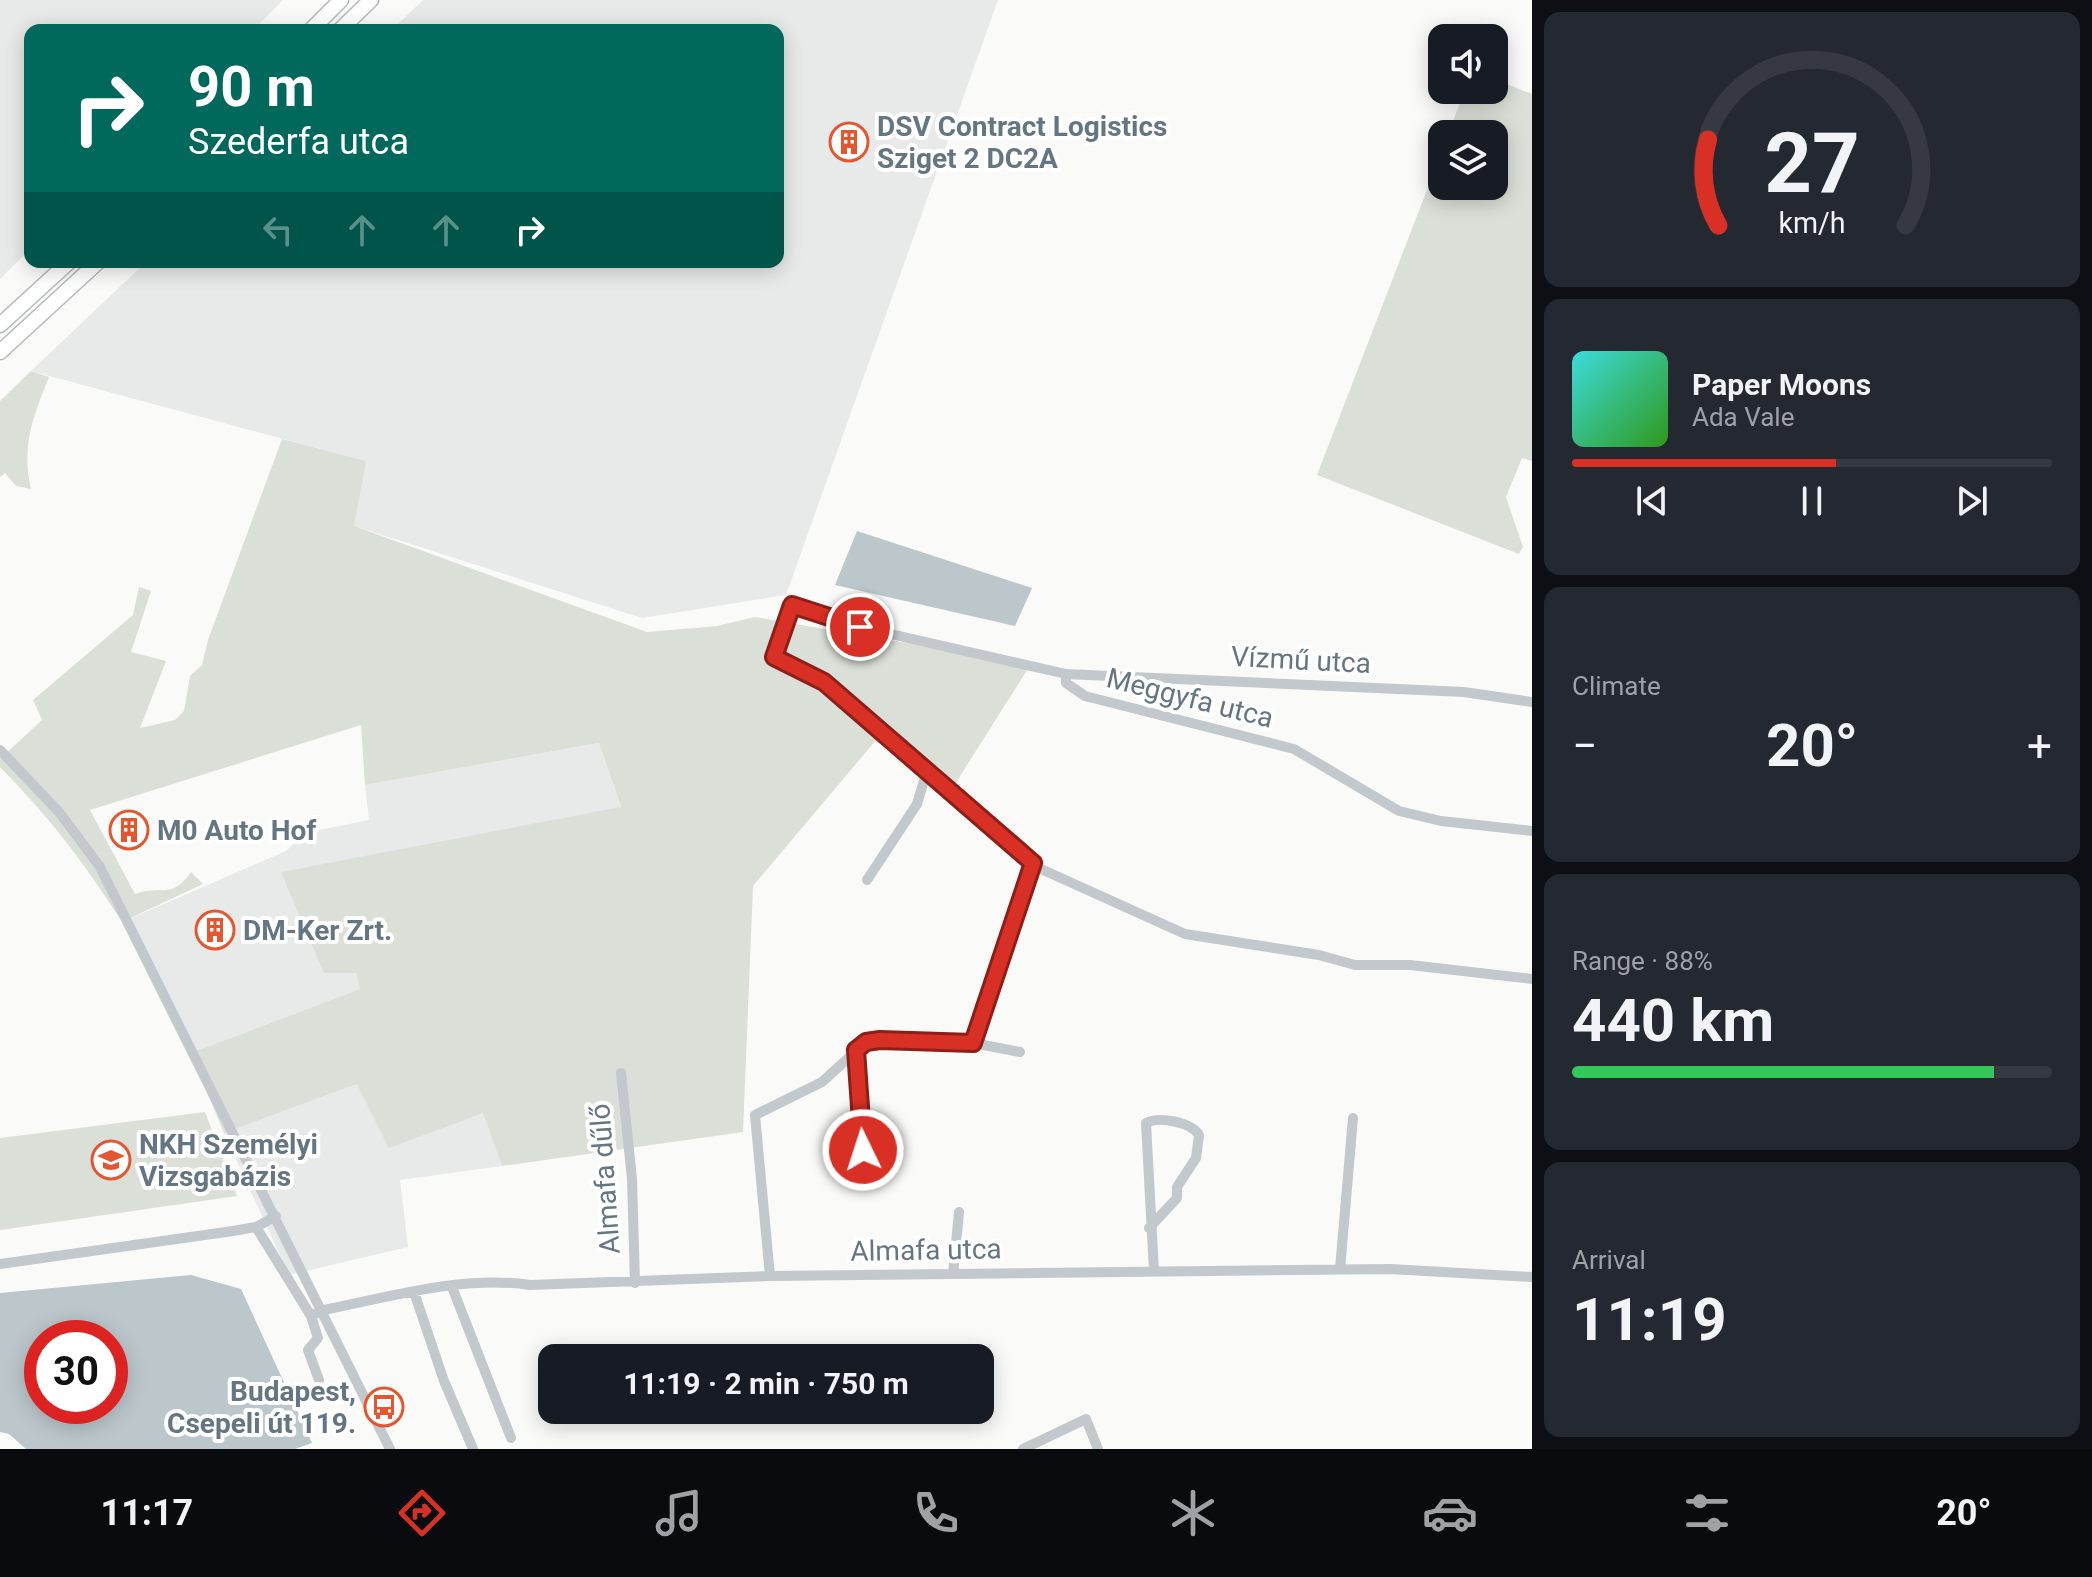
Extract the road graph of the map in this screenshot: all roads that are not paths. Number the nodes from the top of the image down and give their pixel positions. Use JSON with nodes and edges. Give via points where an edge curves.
{"nodes":[{"id":1,"x":341,"y":0,"type":"edge"},
{"id":2,"x":371,"y":0,"type":"edge"},
{"id":3,"x":317,"y":24,"type":"edge"},
{"id":4,"x":346,"y":24,"type":"edge"},
{"id":5,"x":62,"y":268,"type":"edge"},
{"id":6,"x":91,"y":268,"type":"edge"},
{"id":7,"x":0,"y":325,"type":"edge"},
{"id":8,"x":0,"y":352,"type":"edge"},
{"id":9,"x":1066,"y":674,"type":"junction"},
{"id":10,"x":1532,"y":702,"type":"edge"},
{"id":11,"x":0,"y":750,"type":"edge"},
{"id":12,"x":926,"y":774,"type":"junction"},
{"id":13,"x":1532,"y":831,"type":"edge"},
{"id":14,"x":1033,"y":863,"type":"junction"},
{"id":15,"x":867,"y":880,"type":"dead end"},
{"id":16,"x":1532,"y":979,"type":"edge"},
{"id":17,"x":973,"y":1043,"type":"junction"},
{"id":18,"x":856,"y":1050,"type":"junction"},
{"id":19,"x":1020,"y":1052,"type":"dead end"},
{"id":20,"x":621,"y":1073,"type":"dead end"},
{"id":21,"x":1353,"y":1118,"type":"dead end"},
{"id":22,"x":863,"y":1150,"type":"dead end"},
{"id":23,"x":959,"y":1212,"type":"dead end"},
{"id":24,"x":276,"y":1216,"type":"junction"},
{"id":25,"x":256,"y":1227,"type":"junction"},
{"id":26,"x":1149,"y":1228,"type":"junction"},
{"id":27,"x":0,"y":1264,"type":"edge"},
{"id":28,"x":1340,"y":1269,"type":"junction"},
{"id":29,"x":1154,"y":1271,"type":"junction"},
{"id":30,"x":953,"y":1274,"type":"junction"},
{"id":31,"x":770,"y":1276,"type":"junction"},
{"id":32,"x":1532,"y":1277,"type":"edge"},
{"id":33,"x":635,"y":1283,"type":"junction"},
{"id":34,"x":452,"y":1287,"type":"junction"},
{"id":35,"x":414,"y":1292,"type":"junction"},
{"id":36,"x":323,"y":1310,"type":"junction"},
{"id":37,"x":311,"y":1316,"type":"junction"},
{"id":38,"x":319,"y":1380,"type":"dead end"},
{"id":39,"x":511,"y":1438,"type":"dead end"},
{"id":40,"x":390,"y":1449,"type":"edge"},
{"id":41,"x":473,"y":1449,"type":"edge"},
{"id":42,"x":1023,"y":1449,"type":"edge"},
{"id":43,"x":1098,"y":1449,"type":"edge"}],
"edges":[{"from":1,"to":3,"type":"highway"},
{"from":2,"to":4,"type":"highway"},
{"from":5,"to":7,"type":"highway"},
{"from":6,"to":8,"type":"highway"},
{"from":9,"to":10,"type":"street","name":"Vízmű utca","via":[[1464,692]]},
{"from":9,"to":12,"type":"street","name":"Meggyfa utca","via":[[860,627],[792,605],[774,657],[824,682]]},
{"from":9,"to":13,"type":"street","name":"Meggyfa utca","via":[[1066,683],[1085,696],[1294,749],[1399,811]]},
{"from":11,"to":24,"type":"street","via":[[59,812],[100,867]]},
{"from":12,"to":14,"type":"street"},
{"from":12,"to":15,"type":"street","via":[[917,804]]},
{"from":14,"to":16,"type":"street","via":[[1185,934],[1355,965],[1410,965]]},
{"from":14,"to":17,"type":"street"},
{"from":17,"to":18,"type":"street","via":[[880,1040]]},
{"from":17,"to":19,"type":"street"},
{"from":18,"to":22,"type":"street"},
{"from":18,"to":31,"type":"street","via":[[822,1082],[755,1115]]},
{"from":20,"to":33,"type":"street","name":"Almafa dűlő"},
{"from":21,"to":28,"type":"street"},
{"from":23,"to":30,"type":"street"},
{"from":24,"to":25,"type":"street"},
{"from":24,"to":36,"type":"street"},
{"from":25,"to":27,"type":"street"},
{"from":25,"to":37,"type":"street"},
{"from":26,"to":26,"type":"street","via":[[1177,1198],[1177,1187],[1196,1158],[1199,1135],[1190,1126],[1146,1123]]},
{"from":26,"to":29,"type":"street"},
{"from":28,"to":29,"type":"street","name":"Almafa utca"},
{"from":28,"to":32,"type":"street","name":"Almafa utca"},
{"from":29,"to":30,"type":"street","name":"Almafa utca"},
{"from":30,"to":31,"type":"street","name":"Almafa utca"},
{"from":31,"to":33,"type":"street","name":"Almafa utca"},
{"from":33,"to":34,"type":"street","name":"Almafa utca","via":[[530,1285],[501,1280]]},
{"from":34,"to":35,"type":"street","name":"Almafa utca"},
{"from":34,"to":39,"type":"street"},
{"from":35,"to":36,"type":"street","name":"Almafa utca"},
{"from":35,"to":41,"type":"street"},
{"from":36,"to":37,"type":"street","name":"Almafa utca"},
{"from":36,"to":40,"type":"street"},
{"from":37,"to":38,"type":"street","via":[[318,1338],[308,1350]]},
{"from":42,"to":43,"type":"street","via":[[1086,1419]]}]}
